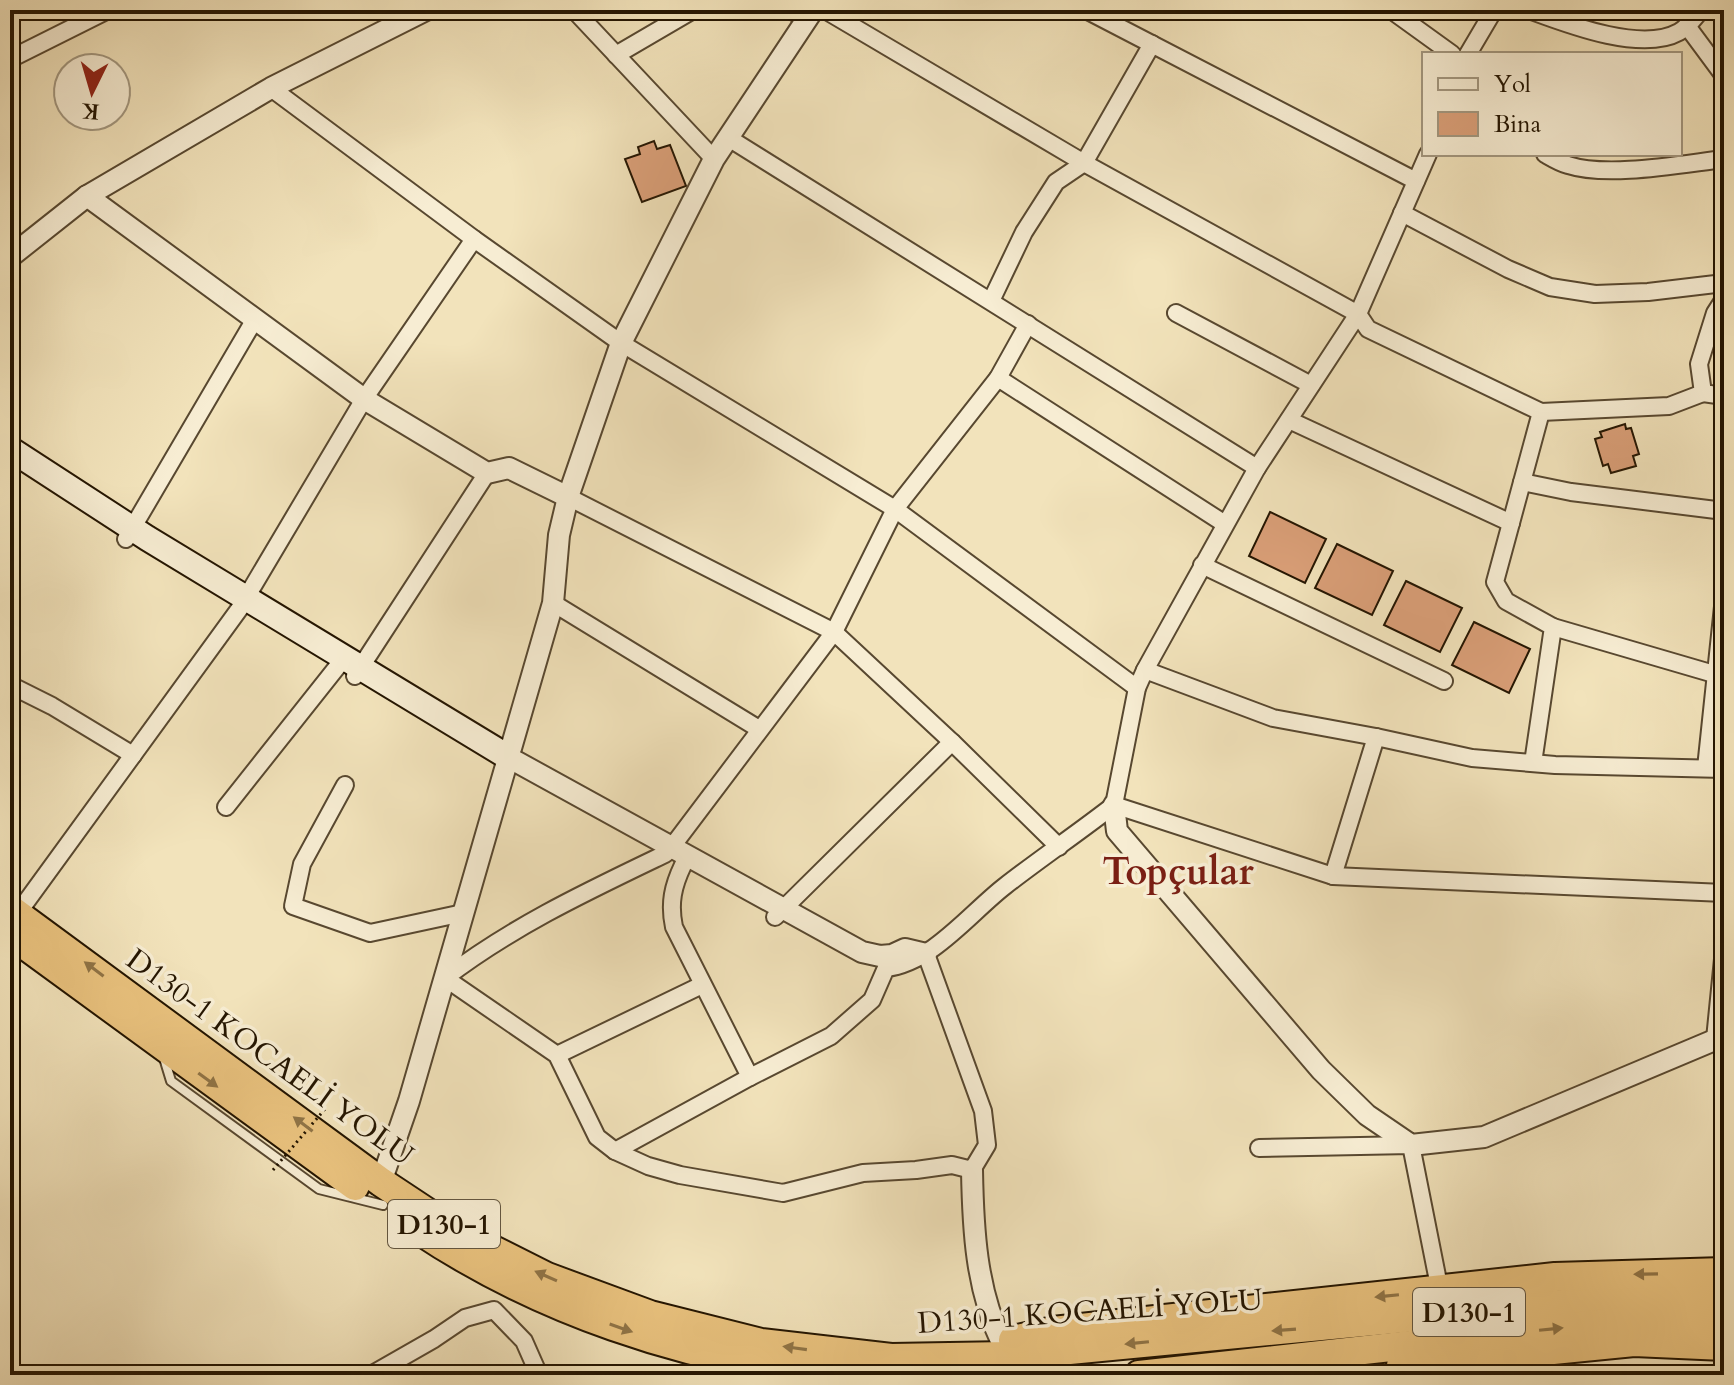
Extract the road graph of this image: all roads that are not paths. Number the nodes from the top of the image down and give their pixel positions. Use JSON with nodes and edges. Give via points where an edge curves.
{"nodes":[{"id":1,"x":108,"y":10,"type":"edge"},
{"id":2,"x":574,"y":10,"type":"edge"},
{"id":3,"x":693,"y":10,"type":"edge"},
{"id":4,"x":1086,"y":10,"type":"edge"},
{"id":5,"x":1391,"y":10,"type":"edge"},
{"id":6,"x":1494,"y":10,"type":"edge"},
{"id":7,"x":1529,"y":10,"type":"edge"},
{"id":8,"x":1701,"y":10,"type":"edge"},
{"id":9,"x":420,"y":11,"type":"edge"},
{"id":10,"x":809,"y":12,"type":"edge"},
{"id":11,"x":1687,"y":26,"type":"junction"},
{"id":12,"x":1152,"y":44,"type":"junction"},
{"id":13,"x":1449,"y":52,"type":"edge"},
{"id":14,"x":1469,"y":52,"type":"edge"},
{"id":15,"x":616,"y":55,"type":"junction"},
{"id":16,"x":10,"y":59,"type":"edge"},
{"id":17,"x":1724,"y":76,"type":"edge"},
{"id":18,"x":271,"y":88,"type":"junction"},
{"id":19,"x":727,"y":137,"type":"junction"},
{"id":20,"x":1427,"y":156,"type":"edge"},
{"id":21,"x":1549,"y":156,"type":"edge"},
{"id":22,"x":714,"y":159,"type":"junction"},
{"id":23,"x":1724,"y":159,"type":"edge"},
{"id":24,"x":1084,"y":163,"type":"junction"},
{"id":25,"x":1416,"y":181,"type":"junction"},
{"id":26,"x":87,"y":196,"type":"junction"},
{"id":27,"x":1402,"y":213,"type":"junction"},
{"id":28,"x":474,"y":239,"type":"junction"},
{"id":29,"x":10,"y":257,"type":"edge"},
{"id":30,"x":1724,"y":283,"type":"edge"},
{"id":31,"x":1724,"y":299,"type":"edge"},
{"id":32,"x":991,"y":301,"type":"junction"},
{"id":33,"x":1176,"y":313,"type":"dead end"},
{"id":34,"x":1358,"y":314,"type":"junction"},
{"id":35,"x":255,"y":319,"type":"junction"},
{"id":36,"x":1028,"y":324,"type":"junction"},
{"id":37,"x":621,"y":343,"type":"junction"},
{"id":38,"x":998,"y":378,"type":"junction"},
{"id":39,"x":1311,"y":385,"type":"junction"},
{"id":40,"x":1703,"y":393,"type":"junction"},
{"id":41,"x":1724,"y":396,"type":"edge"},
{"id":42,"x":364,"y":399,"type":"junction"},
{"id":43,"x":1541,"y":412,"type":"junction"},
{"id":44,"x":1289,"y":420,"type":"junction"},
{"id":45,"x":10,"y":449,"type":"edge"},
{"id":46,"x":10,"y":461,"type":"edge"},
{"id":47,"x":1257,"y":468,"type":"junction"},
{"id":48,"x":487,"y":473,"type":"junction"},
{"id":49,"x":1522,"y":482,"type":"junction"},
{"id":50,"x":568,"y":497,"type":"junction"},
{"id":51,"x":895,"y":509,"type":"junction"},
{"id":52,"x":1724,"y":511,"type":"edge"},
{"id":53,"x":1511,"y":523,"type":"junction"},
{"id":54,"x":1225,"y":524,"type":"junction"},
{"id":55,"x":129,"y":534,"type":"junction"},
{"id":56,"x":1202,"y":565,"type":"junction"},
{"id":57,"x":1724,"y":597,"type":"edge"},
{"id":58,"x":243,"y":603,"type":"junction"},
{"id":59,"x":553,"y":603,"type":"junction"},
{"id":60,"x":1553,"y":627,"type":"junction"},
{"id":61,"x":834,"y":632,"type":"junction"},
{"id":62,"x":350,"y":667,"type":"junction"},
{"id":63,"x":1145,"y":670,"type":"junction"},
{"id":64,"x":1714,"y":674,"type":"junction"},
{"id":65,"x":1444,"y":681,"type":"dead end"},
{"id":66,"x":10,"y":685,"type":"edge"},
{"id":67,"x":1137,"y":688,"type":"junction"},
{"id":68,"x":759,"y":729,"type":"junction"},
{"id":69,"x":1376,"y":737,"type":"junction"},
{"id":70,"x":952,"y":742,"type":"junction"},
{"id":71,"x":133,"y":755,"type":"junction"},
{"id":72,"x":508,"y":762,"type":"junction"},
{"id":73,"x":1533,"y":763,"type":"junction"},
{"id":74,"x":1706,"y":768,"type":"junction"},
{"id":75,"x":1724,"y":769,"type":"edge"},
{"id":76,"x":345,"y":785,"type":"dead end"},
{"id":77,"x":1114,"y":805,"type":"junction"},
{"id":78,"x":226,"y":807,"type":"dead end"},
{"id":79,"x":1059,"y":847,"type":"junction"},
{"id":80,"x":668,"y":851,"type":"junction"},
{"id":81,"x":683,"y":865,"type":"junction"},
{"id":82,"x":1333,"y":876,"type":"junction"},
{"id":83,"x":1724,"y":893,"type":"edge"},
{"id":84,"x":463,"y":913,"type":"junction"},
{"id":85,"x":779,"y":913,"type":"junction"},
{"id":86,"x":13,"y":918,"type":"edge"},
{"id":87,"x":1724,"y":949,"type":"edge"},
{"id":88,"x":926,"y":954,"type":"junction"},
{"id":89,"x":886,"y":968,"type":"junction"},
{"id":90,"x":445,"y":978,"type":"junction"},
{"id":91,"x":702,"y":985,"type":"junction"},
{"id":92,"x":1720,"y":1037,"type":"edge"},
{"id":93,"x":557,"y":1055,"type":"junction"},
{"id":94,"x":750,"y":1077,"type":"junction"},
{"id":95,"x":1411,"y":1145,"type":"junction"},
{"id":96,"x":1259,"y":1148,"type":"dead end"},
{"id":97,"x":615,"y":1151,"type":"junction"},
{"id":98,"x":972,"y":1170,"type":"junction"},
{"id":99,"x":382,"y":1194,"type":"junction"},
{"id":100,"x":1724,"y":1272,"type":"edge"},
{"id":101,"x":1440,"y":1291,"type":"junction"},
{"id":102,"x":1724,"y":1298,"type":"edge"},
{"id":103,"x":1724,"y":1321,"type":"edge"},
{"id":104,"x":1002,"y":1343,"type":"junction"},
{"id":105,"x":1724,"y":1346,"type":"edge"},
{"id":106,"x":957,"y":1358,"type":"junction"},
{"id":107,"x":371,"y":1375,"type":"edge"},
{"id":108,"x":539,"y":1375,"type":"edge"},
{"id":109,"x":825,"y":1375,"type":"edge"},
{"id":110,"x":1139,"y":1375,"type":"edge"},
{"id":111,"x":1280,"y":1375,"type":"edge"}],
"edges":[{"from":1,"to":16,"type":"street"},
{"from":2,"to":15,"type":"street"},
{"from":3,"to":15,"type":"street"},
{"from":4,"to":12,"type":"street"},
{"from":5,"to":13,"type":"street"},
{"from":6,"to":14,"type":"street"},
{"from":7,"to":11,"type":"street","via":[[1606,35],[1644,40]]},
{"from":8,"to":11,"type":"street"},
{"from":9,"to":18,"type":"street"},
{"from":10,"to":19,"type":"street"},
{"from":10,"to":24,"type":"street"},
{"from":11,"to":17,"type":"street"},
{"from":12,"to":24,"type":"street"},
{"from":12,"to":25,"type":"street"},
{"from":15,"to":22,"type":"street"},
{"from":18,"to":26,"type":"street"},
{"from":18,"to":28,"type":"street"},
{"from":19,"to":22,"type":"street"},
{"from":19,"to":32,"type":"street"},
{"from":20,"to":25,"type":"street"},
{"from":21,"to":23,"type":"street","via":[[1594,169]]},
{"from":22,"to":37,"type":"street"},
{"from":24,"to":32,"type":"street","via":[[1056,182],[1024,232]]},
{"from":24,"to":34,"type":"street"},
{"from":25,"to":27,"type":"street"},
{"from":26,"to":29,"type":"street"},
{"from":26,"to":35,"type":"street"},
{"from":27,"to":30,"type":"street","via":[[1550,287],[1595,294]]},
{"from":27,"to":34,"type":"street"},
{"from":28,"to":37,"type":"street"},
{"from":28,"to":42,"type":"street"},
{"from":31,"to":40,"type":"street","via":[[1699,364]]},
{"from":32,"to":36,"type":"street"},
{"from":33,"to":39,"type":"street"},
{"from":34,"to":39,"type":"street"},
{"from":34,"to":43,"type":"street","via":[[1368,329]]},
{"from":35,"to":42,"type":"street"},
{"from":35,"to":55,"type":"street"},
{"from":36,"to":38,"type":"street"},
{"from":36,"to":47,"type":"street"},
{"from":37,"to":50,"type":"street"},
{"from":37,"to":51,"type":"street"},
{"from":38,"to":51,"type":"street"},
{"from":38,"to":54,"type":"street"},
{"from":39,"to":44,"type":"street"},
{"from":40,"to":41,"type":"street"},
{"from":40,"to":43,"type":"street","via":[[1669,406]]},
{"from":42,"to":48,"type":"street"},
{"from":42,"to":58,"type":"street"},
{"from":43,"to":49,"type":"street"},
{"from":44,"to":47,"type":"street"},
{"from":44,"to":53,"type":"street"},
{"from":45,"to":55,"type":"main road"},
{"from":46,"to":55,"type":"main road"},
{"from":47,"to":54,"type":"street"},
{"from":48,"to":50,"type":"street","via":[[509,468]]},
{"from":48,"to":62,"type":"street"},
{"from":49,"to":52,"type":"street"},
{"from":49,"to":53,"type":"street"},
{"from":50,"to":59,"type":"street"},
{"from":50,"to":61,"type":"street"},
{"from":51,"to":61,"type":"street"},
{"from":51,"to":67,"type":"street"},
{"from":53,"to":60,"type":"street","via":[[1495,582],[1506,601]]},
{"from":54,"to":56,"type":"street"},
{"from":55,"to":58,"type":"main road"},
{"from":56,"to":63,"type":"street"},
{"from":56,"to":65,"type":"street"},
{"from":57,"to":64,"type":"street"},
{"from":58,"to":62,"type":"main road"},
{"from":58,"to":71,"type":"street"},
{"from":59,"to":68,"type":"street"},
{"from":59,"to":72,"type":"street"},
{"from":60,"to":64,"type":"street"},
{"from":60,"to":73,"type":"street"},
{"from":61,"to":68,"type":"street"},
{"from":61,"to":70,"type":"street"},
{"from":62,"to":72,"type":"main road"},
{"from":62,"to":78,"type":"street"},
{"from":63,"to":67,"type":"street"},
{"from":63,"to":69,"type":"street","via":[[1273,718]]},
{"from":64,"to":74,"type":"street"},
{"from":66,"to":71,"type":"street"},
{"from":67,"to":77,"type":"street"},
{"from":68,"to":80,"type":"street"},
{"from":69,"to":73,"type":"street","via":[[1472,758]]},
{"from":69,"to":82,"type":"street"},
{"from":70,"to":79,"type":"street"},
{"from":70,"to":85,"type":"street"},
{"from":71,"to":86,"type":"street"},
{"from":72,"to":80,"type":"street"},
{"from":72,"to":84,"type":"street"},
{"from":73,"to":74,"type":"street"},
{"from":74,"to":75,"type":"street"},
{"from":76,"to":84,"type":"street","via":[[302,864],[293,906],[370,933]]},
{"from":77,"to":79,"type":"street"},
{"from":77,"to":82,"type":"street"},
{"from":77,"to":95,"type":"street","via":[[1117,831],[1321,1070],[1367,1115]]},
{"from":79,"to":88,"type":"street"},
{"from":80,"to":81,"type":"street"},
{"from":80,"to":85,"type":"street"},
{"from":80,"to":90,"type":"street","via":[[551,909]]},
{"from":81,"to":85,"type":"street"},
{"from":81,"to":91,"type":"street","via":[[671,910]]},
{"from":82,"to":83,"type":"street"},
{"from":84,"to":90,"type":"street"},
{"from":85,"to":88,"type":"street","via":[[862,952],[892,955],[905,949]]},
{"from":85,"to":89,"type":"street","via":[[862,963]]},
{"from":99,"to":86,"type":"highway","name":"D130-1 KOCAELİ YOLU","number":"D130-1","one_way":true},
{"from":86,"to":99,"type":"highway","number":"D130-1","one_way":true,"via":[[160,1046]]},
{"from":87,"to":92,"type":"street"},
{"from":88,"to":89,"type":"street","via":[[901,967]]},
{"from":88,"to":98,"type":"street","via":[[983,1111],[987,1145]]},
{"from":89,"to":94,"type":"street","via":[[872,1000],[831,1036]]},
{"from":90,"to":93,"type":"street"},
{"from":90,"to":99,"type":"street"},
{"from":91,"to":93,"type":"street"},
{"from":91,"to":94,"type":"street"},
{"from":92,"to":95,"type":"street","via":[[1484,1137]]},
{"from":93,"to":97,"type":"street","via":[[597,1137]]},
{"from":94,"to":97,"type":"street"},
{"from":95,"to":96,"type":"street"},
{"from":95,"to":101,"type":"street"},
{"from":97,"to":98,"type":"street","via":[[680,1175],[783,1193],[863,1173],[952,1165]]},
{"from":98,"to":104,"type":"street","via":[[973,1234],[989,1316]]},
{"from":106,"to":99,"type":"highway","name":"D130-1 KOCAELİ YOLU","number":"D130-1","one_way":true,"via":[[876,1357],[761,1343],[650,1315],[534,1270]]},
{"from":99,"to":109,"type":"highway","number":"D130-1","one_way":true,"via":[[441,1245],[576,1312],[689,1350]]},
{"from":100,"to":101,"type":"highway","one_way":true,"via":[[1555,1277]]},
{"from":101,"to":104,"type":"highway","one_way":true,"via":[[1053,1331]]},
{"from":102,"to":106,"type":"highway","name":"D130-1 KOCAELİ YOLU","number":"D130-1","one_way":true,"via":[[1531,1306]]},
{"from":110,"to":103,"type":"highway","number":"D130-1","one_way":true,"via":[[1626,1321]]},
{"from":104,"to":106,"type":"highway"},
{"from":105,"to":111,"type":"highway","via":[[1634,1342]]},
{"from":107,"to":108,"type":"street","via":[[465,1318],[494,1310],[524,1341]]}]}
